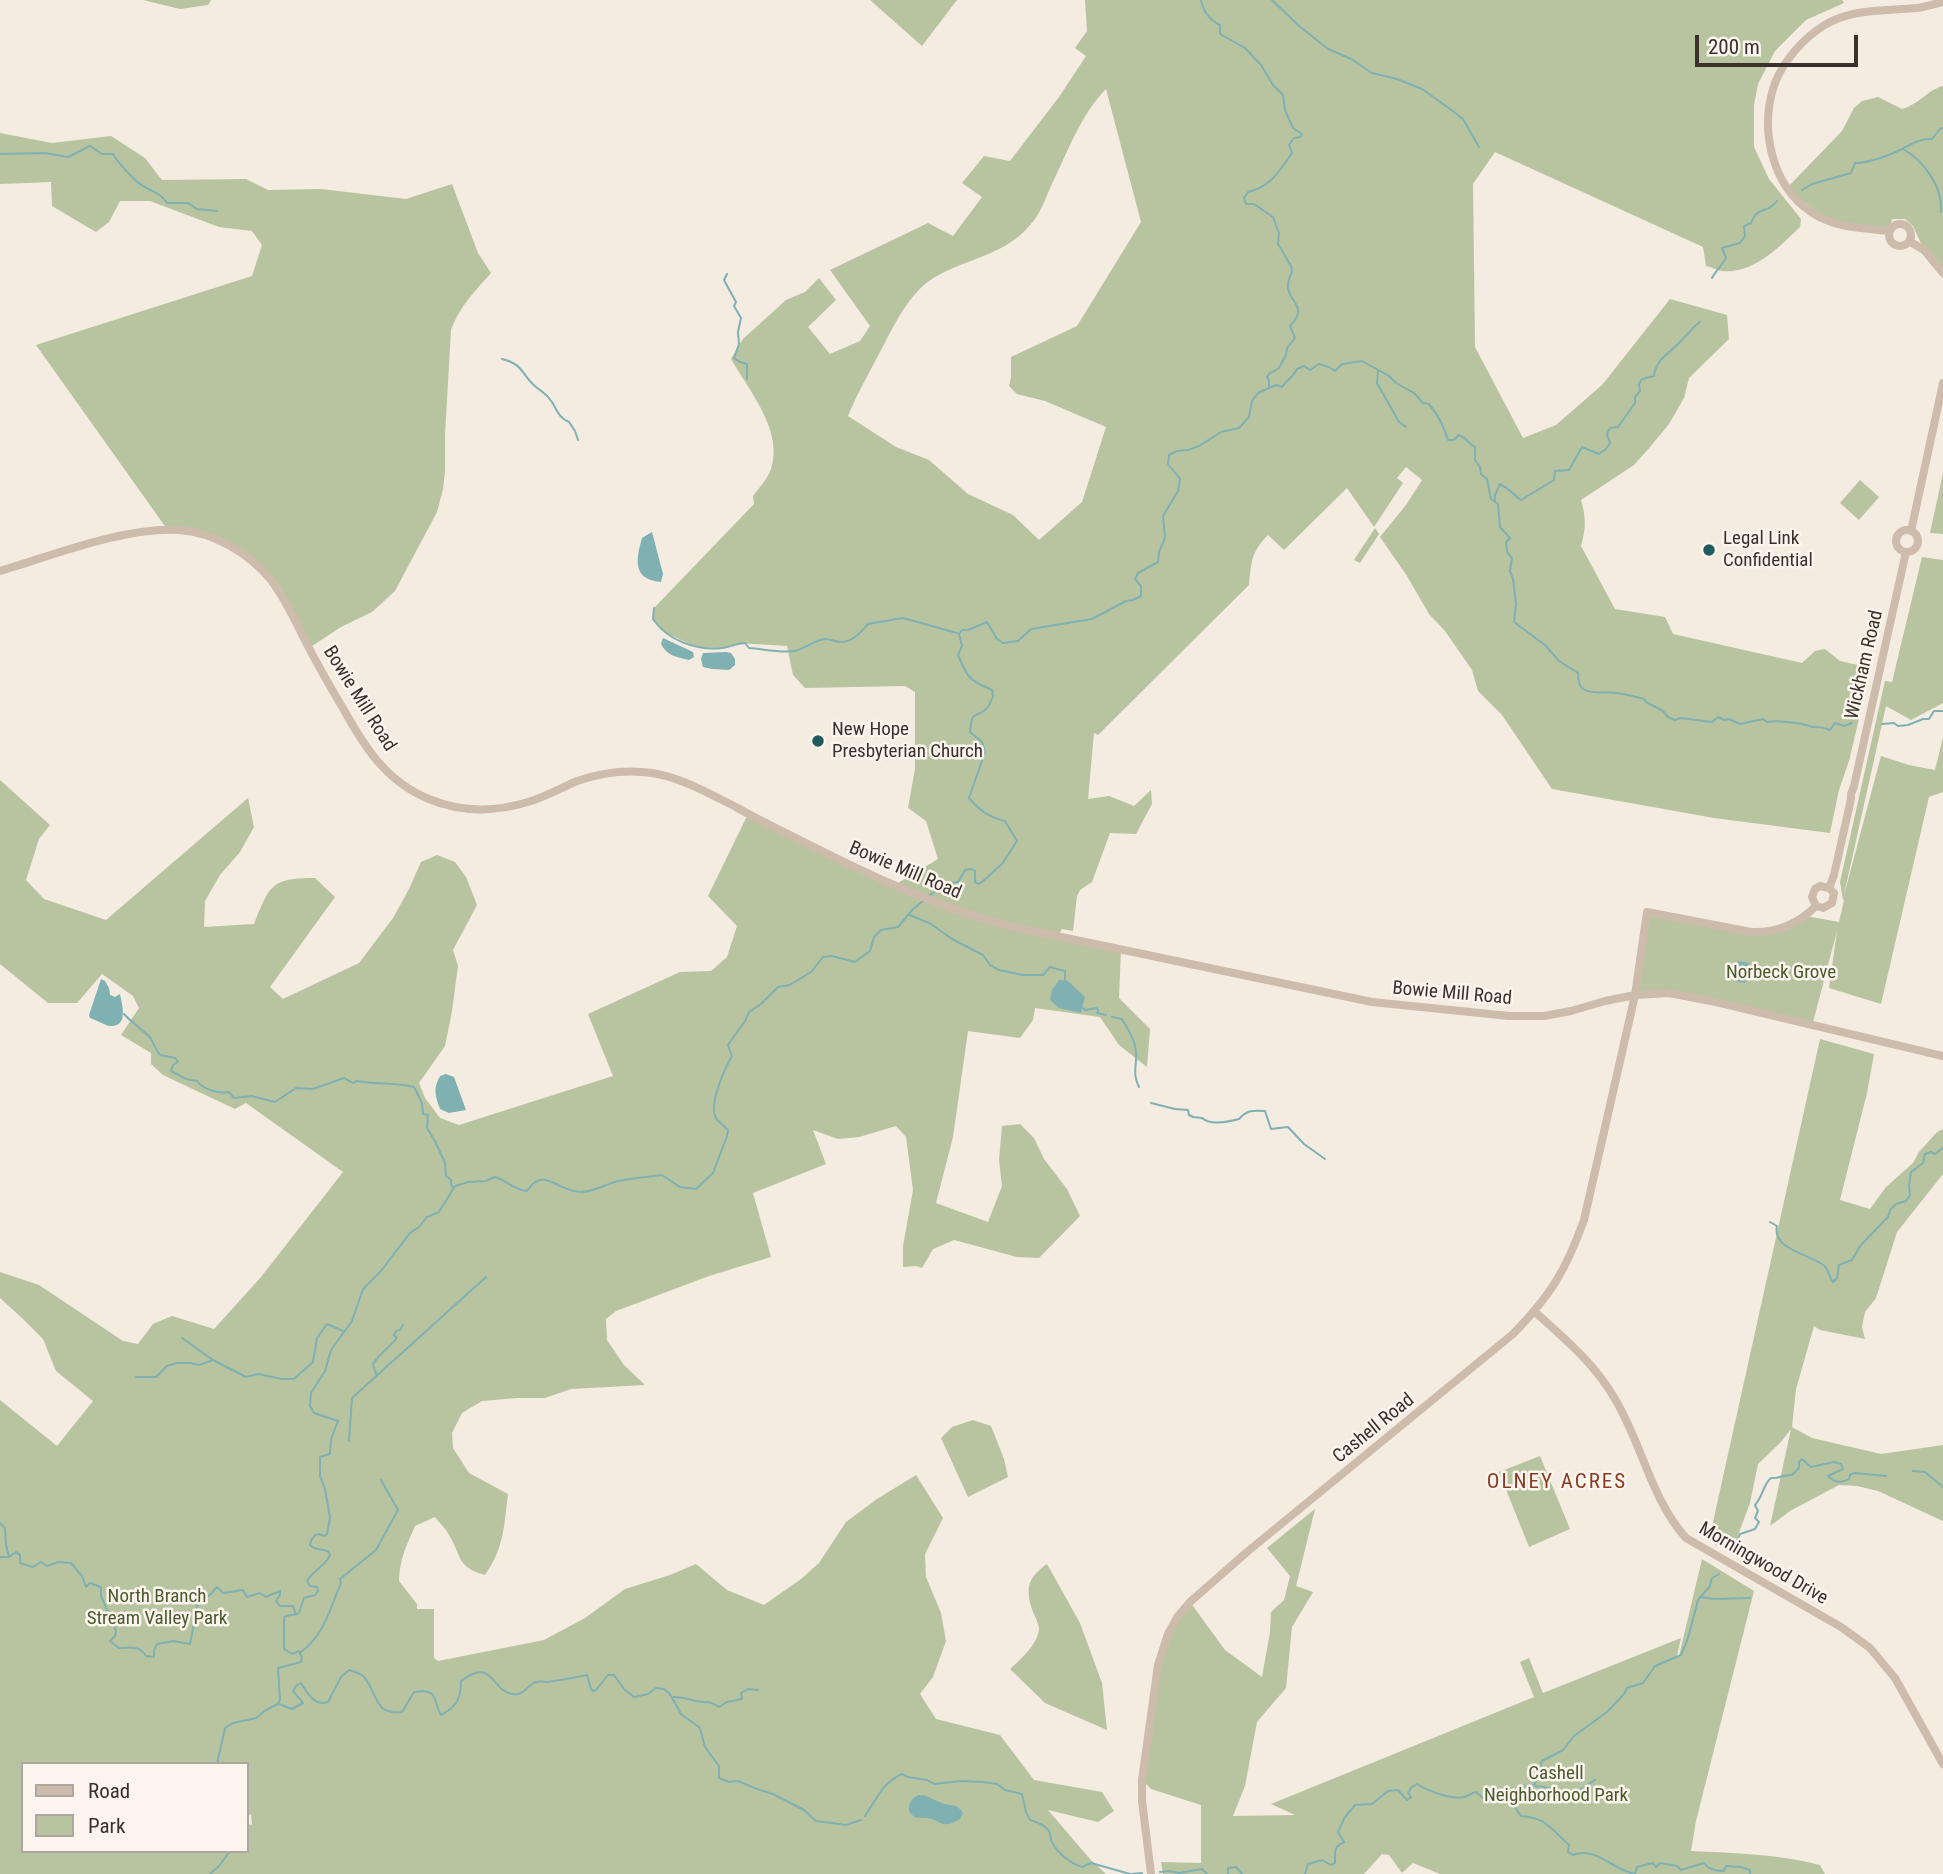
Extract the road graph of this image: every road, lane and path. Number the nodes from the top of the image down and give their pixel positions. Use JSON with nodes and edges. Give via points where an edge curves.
{"nodes":[{"id":1,"x":1943,"y":2,"type":"edge"},
{"id":2,"x":1889,"y":231,"type":"junction"},
{"id":3,"x":1909,"y":241,"type":"junction"},
{"id":4,"x":1943,"y":273,"type":"edge"},
{"id":5,"x":1943,"y":383,"type":"edge"},
{"id":6,"x":1911,"y":531,"type":"junction"},
{"id":7,"x":1906,"y":552,"type":"junction"},
{"id":8,"x":0,"y":571,"type":"edge"},
{"id":9,"x":1829,"y":888,"type":"junction"},
{"id":10,"x":1816,"y":906,"type":"junction"},
{"id":11,"x":1661,"y":915,"type":"junction"},
{"id":12,"x":1645,"y":928,"type":"junction"},
{"id":13,"x":1635,"y":995,"type":"junction"},
{"id":14,"x":1943,"y":1056,"type":"edge"},
{"id":15,"x":1535,"y":1312,"type":"junction"},
{"id":16,"x":1943,"y":1764,"type":"edge"},
{"id":17,"x":1151,"y":1874,"type":"edge"}],
"edges":[{"from":1,"to":2,"type":"street","via":[[1860,12],[1823,26],[1792,55],[1771,97],[1772,155],[1797,202],[1829,222]]},
{"from":2,"to":3,"type":"street","via":[[1889,240],[1896,246]]},
{"from":2,"to":3,"type":"street","via":[[1894,225],[1906,226],[1911,233]]},
{"from":3,"to":4,"type":"street","via":[[1924,250]]},
{"from":5,"to":6,"type":"street"},
{"from":6,"to":7,"type":"street","via":[[1918,543]]},
{"from":6,"to":7,"type":"street","via":[[1897,538]]},
{"from":7,"to":9,"type":"street","name":"Wickham Road","via":[[1854,797]]},
{"from":8,"to":13,"type":"street","name":"Bowie Mill Road","via":[[132,533],[167,529],[206,535],[232,547],[272,581],[370,753],[408,788],[452,806],[485,810],[512,806],[601,774],[662,774],[698,787],[920,898],[1009,926],[1371,1002],[1544,1016]]},
{"from":9,"to":10,"type":"street","via":[[1815,889]]},
{"from":9,"to":10,"type":"street","via":[[1832,903]]},
{"from":10,"to":11,"type":"street","via":[[1792,924],[1763,933]]},
{"from":11,"to":12,"type":"street"},
{"from":11,"to":12,"type":"street","name":"Cashell Road","via":[[1647,912]]},
{"from":12,"to":13,"type":"street","name":"Cashell Road"},
{"from":13,"to":14,"type":"street","name":"Bowie Mill Road","via":[[1685,995]]},
{"from":13,"to":15,"type":"street","name":"Cashell Road","via":[[1584,1220],[1558,1280]]},
{"from":15,"to":16,"type":"street","name":"Morningwood Drive","via":[[1576,1349],[1615,1399],[1664,1508],[1681,1533],[1694,1545],[1841,1626],[1870,1648],[1906,1696]]},
{"from":15,"to":17,"type":"street","name":"Cashell Road","via":[[1247,1552],[1178,1616],[1158,1665],[1142,1780]]}]}
